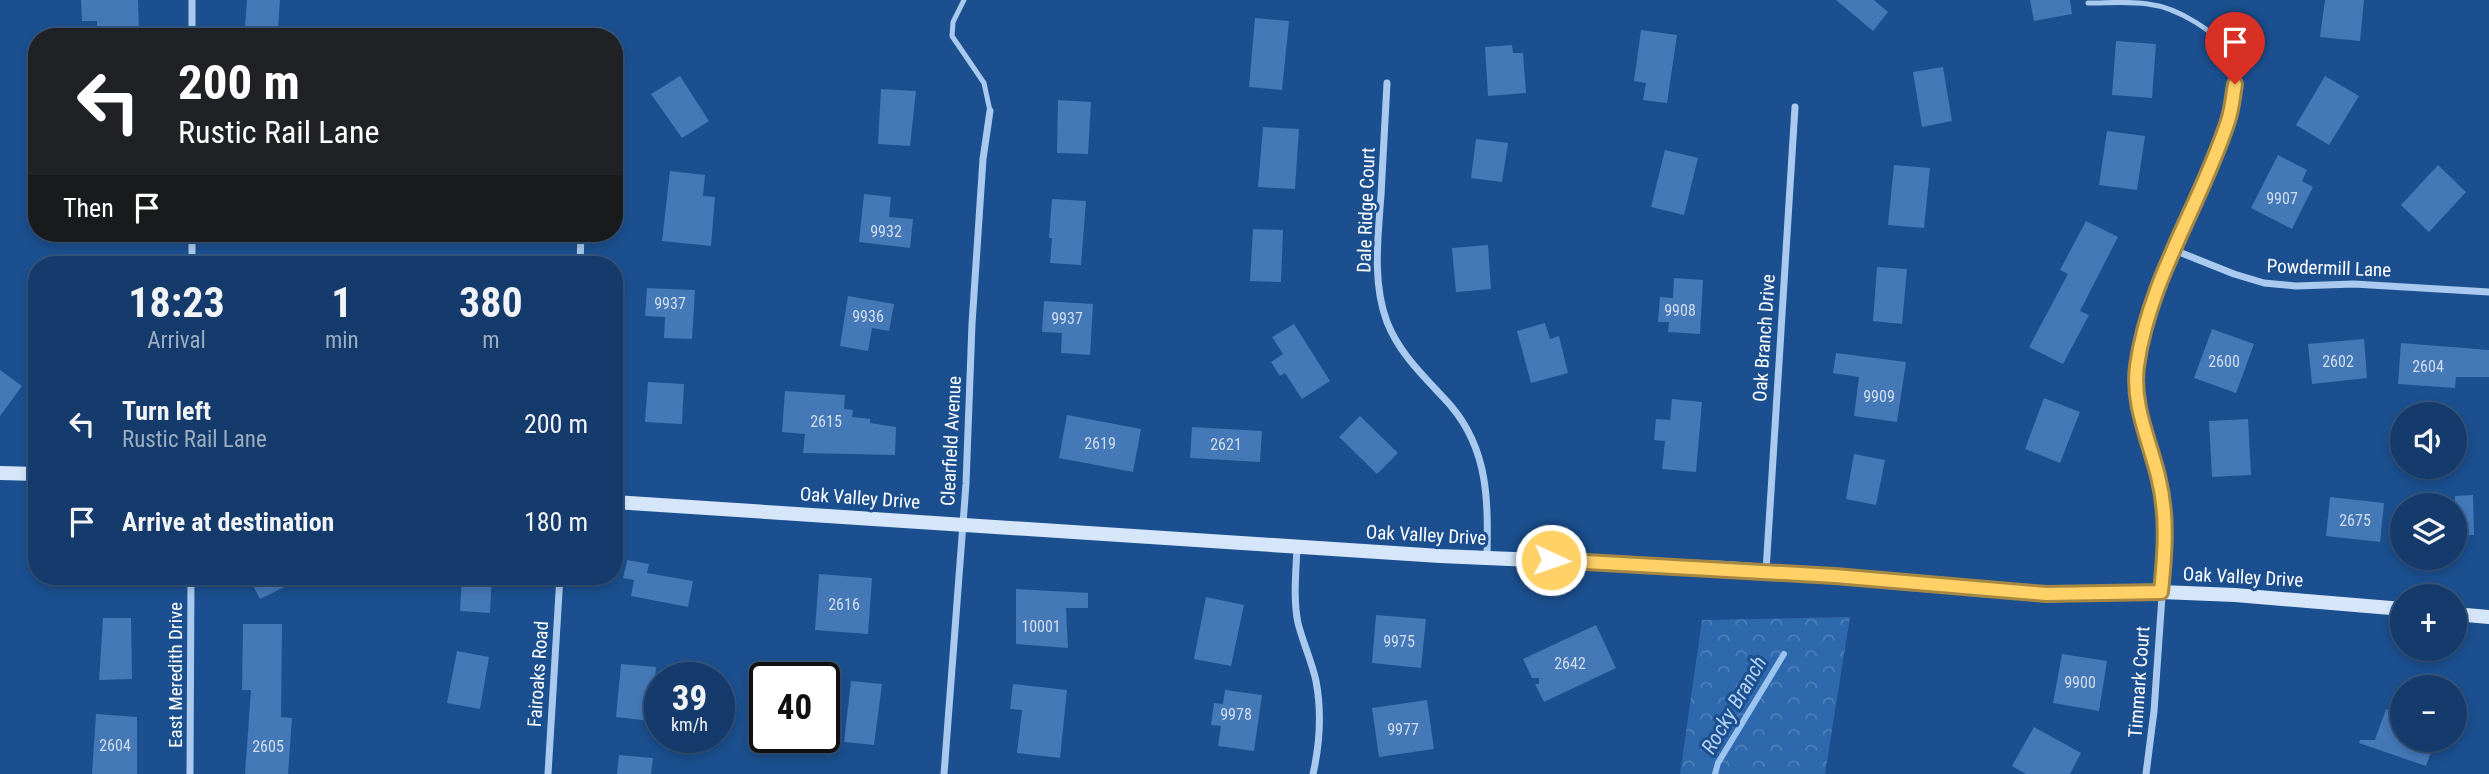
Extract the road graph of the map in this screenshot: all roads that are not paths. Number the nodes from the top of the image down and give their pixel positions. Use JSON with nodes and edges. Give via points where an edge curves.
{"nodes":[{"id":1,"x":192,"y":0,"type":"edge"},
{"id":2,"x":964,"y":0,"type":"edge"},
{"id":3,"x":2088,"y":3,"type":"dead end"},
{"id":4,"x":192,"y":28,"type":"edge"},
{"id":5,"x":2238,"y":55,"type":"joint"},
{"id":6,"x":1387,"y":83,"type":"dead end"},
{"id":7,"x":1796,"y":107,"type":"dead end"},
{"id":8,"x":990,"y":111,"type":"joint"},
{"id":9,"x":2174,"y":250,"type":"junction"},
{"id":10,"x":2489,"y":292,"type":"edge"},
{"id":11,"x":0,"y":473,"type":"edge"},
{"id":12,"x":28,"y":474,"type":"edge"},
{"id":13,"x":623,"y":503,"type":"edge"},
{"id":14,"x":962,"y":524,"type":"junction"},
{"id":15,"x":1297,"y":547,"type":"junction"},
{"id":16,"x":1487,"y":557,"type":"junction"},
{"id":17,"x":1766,"y":571,"type":"junction"},
{"id":18,"x":191,"y":585,"type":"edge"},
{"id":19,"x":559,"y":585,"type":"edge"},
{"id":20,"x":2161,"y":592,"type":"junction"},
{"id":21,"x":2390,"y":608,"type":"edge"},
{"id":22,"x":2467,"y":615,"type":"edge"},
{"id":23,"x":2489,"y":617,"type":"edge"},
{"id":24,"x":190,"y":774,"type":"edge"},
{"id":25,"x":548,"y":774,"type":"edge"},
{"id":26,"x":944,"y":774,"type":"edge"},
{"id":27,"x":1313,"y":774,"type":"edge"},
{"id":28,"x":2146,"y":774,"type":"edge"}],
"edges":[{"from":1,"to":4,"type":"street"},
{"from":2,"to":8,"type":"lane","via":[[952,36],[984,83]]},
{"from":3,"to":5,"type":"lane","via":[[2150,4],[2209,29]]},
{"from":5,"to":9,"type":"street","name":"Timmark Court","via":[[2228,120]]},
{"from":6,"to":16,"type":"street","name":"Dale Ridge Court","via":[[1377,261],[1380,293],[1399,345],[1470,433],[1481,459],[1487,485]]},
{"from":7,"to":17,"type":"street","name":"Oak Branch Drive"},
{"from":8,"to":14,"type":"street","name":"Clearfield Avenue","via":[[972,324]]},
{"from":9,"to":10,"type":"street","name":"Powdermill Lane","via":[[2264,283]]},
{"from":9,"to":20,"type":"street","name":"Timmark Court","via":[[2142,336],[2136,394],[2164,505]]},
{"from":11,"to":12,"type":"street"},
{"from":13,"to":14,"type":"street","name":"Oak Valley Drive"},
{"from":14,"to":15,"type":"street","name":"Oak Valley Drive"},
{"from":14,"to":26,"type":"street","name":"Clearfield Avenue"},
{"from":15,"to":16,"type":"street","name":"Oak Valley Drive"},
{"from":15,"to":27,"type":"street","via":[[1298,623],[1320,712]]},
{"from":16,"to":17,"type":"street","name":"Oak Valley Drive"},
{"from":17,"to":20,"type":"street","name":"Oak Valley Drive","via":[[2046,594]]},
{"from":18,"to":24,"type":"street","name":"East Meredith Drive"},
{"from":19,"to":25,"type":"street","name":"Fairoaks Road"},
{"from":20,"to":21,"type":"street","name":"Oak Valley Drive"},
{"from":20,"to":28,"type":"street","name":"Timmark Court"},
{"from":22,"to":23,"type":"street"}]}
